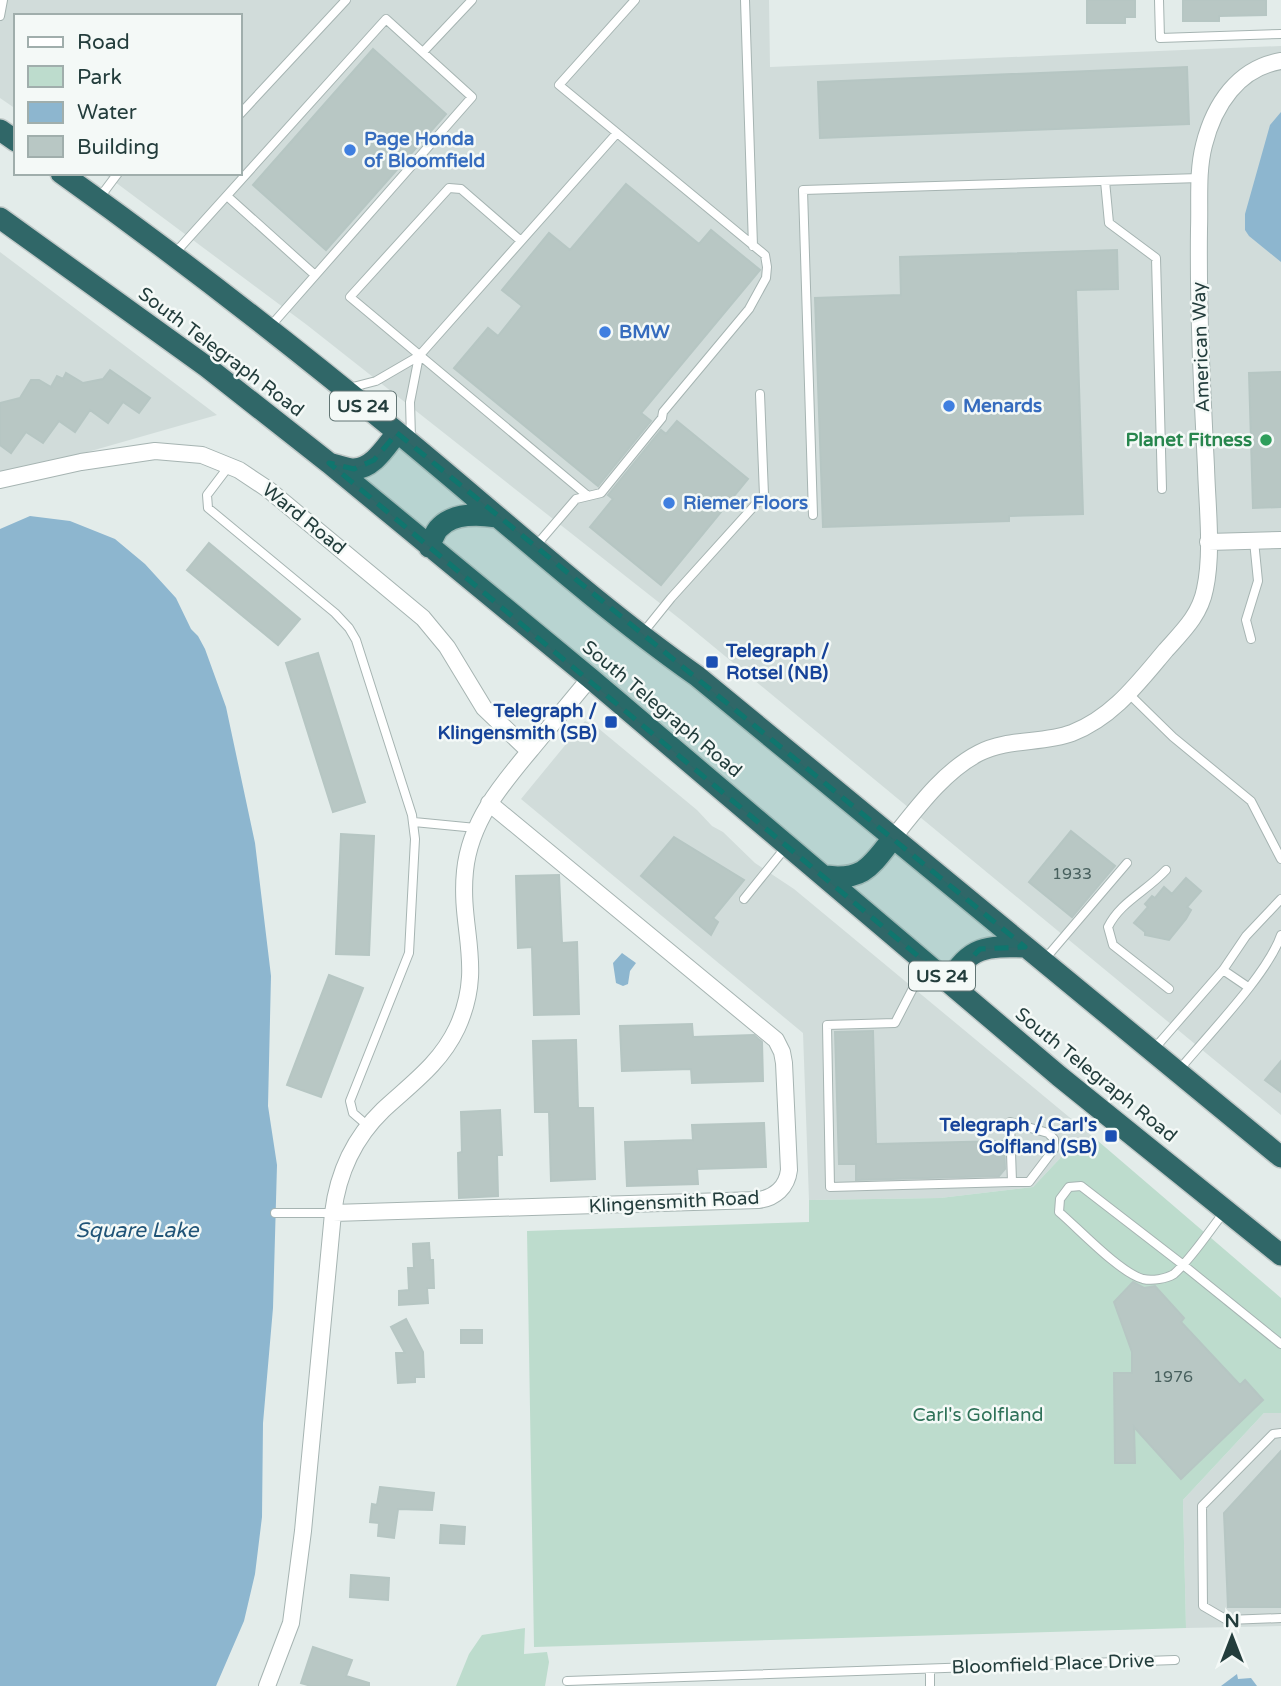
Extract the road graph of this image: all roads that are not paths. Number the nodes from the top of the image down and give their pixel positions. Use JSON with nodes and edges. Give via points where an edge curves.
{"nodes":[{"id":1,"x":3,"y":0,"type":"edge"},
{"id":2,"x":346,"y":0,"type":"edge"},
{"id":3,"x":472,"y":0,"type":"edge"},
{"id":4,"x":635,"y":0,"type":"edge"},
{"id":5,"x":745,"y":0,"type":"edge"},
{"id":6,"x":1159,"y":0,"type":"edge"},
{"id":7,"x":0,"y":16,"type":"edge"},
{"id":8,"x":1281,"y":34,"type":"edge"},
{"id":9,"x":423,"y":52,"type":"junction"},
{"id":10,"x":1281,"y":61,"type":"edge"},
{"id":11,"x":242,"y":112,"type":"edge"},
{"id":12,"x":617,"y":133,"type":"junction"},
{"id":13,"x":64,"y":175,"type":"edge"},
{"id":14,"x":117,"y":175,"type":"edge"},
{"id":15,"x":1200,"y":178,"type":"junction"},
{"id":16,"x":1105,"y":181,"type":"junction"},
{"id":17,"x":228,"y":196,"type":"junction"},
{"id":18,"x":98,"y":200,"type":"junction"},
{"id":19,"x":0,"y":218,"type":"edge"},
{"id":20,"x":521,"y":241,"type":"junction"},
{"id":21,"x":753,"y":246,"type":"junction"},
{"id":22,"x":173,"y":255,"type":"junction"},
{"id":23,"x":315,"y":275,"type":"junction"},
{"id":24,"x":268,"y":329,"type":"junction"},
{"id":25,"x":419,"y":356,"type":"junction"},
{"id":26,"x":342,"y":389,"type":"junction"},
{"id":27,"x":760,"y":394,"type":"dead end"},
{"id":28,"x":405,"y":439,"type":"junction"},
{"id":29,"x":329,"y":463,"type":"junction"},
{"id":30,"x":230,"y":465,"type":"junction"},
{"id":31,"x":0,"y":480,"type":"edge"},
{"id":32,"x":1162,"y":489,"type":"dead end"},
{"id":33,"x":588,"y":496,"type":"junction"},
{"id":34,"x":813,"y":514,"type":"dead end"},
{"id":35,"x":496,"y":517,"type":"junction"},
{"id":36,"x":1281,"y":540,"type":"edge"},
{"id":37,"x":1254,"y":541,"type":"junction"},
{"id":38,"x":1208,"y":542,"type":"junction"},
{"id":39,"x":429,"y":547,"type":"junction"},
{"id":40,"x":534,"y":548,"type":"junction"},
{"id":41,"x":640,"y":636,"type":"junction"},
{"id":42,"x":1251,"y":639,"type":"dead end"},
{"id":43,"x":590,"y":678,"type":"junction"},
{"id":44,"x":1129,"y":694,"type":"junction"},
{"id":45,"x":529,"y":751,"type":"junction"},
{"id":46,"x":489,"y":803,"type":"junction"},
{"id":47,"x":414,"y":822,"type":"junction"},
{"id":48,"x":476,"y":828,"type":"junction"},
{"id":49,"x":893,"y":838,"type":"junction"},
{"id":50,"x":788,"y":844,"type":"junction"},
{"id":51,"x":1281,"y":859,"type":"edge"},
{"id":52,"x":1127,"y":863,"type":"dead end"},
{"id":53,"x":1166,"y":870,"type":"dead end"},
{"id":54,"x":825,"y":876,"type":"junction"},
{"id":55,"x":744,"y":899,"type":"dead end"},
{"id":56,"x":1281,"y":899,"type":"edge"},
{"id":57,"x":1281,"y":935,"type":"edge"},
{"id":58,"x":1025,"y":947,"type":"junction"},
{"id":59,"x":926,"y":962,"type":"junction"},
{"id":60,"x":1043,"y":962,"type":"junction"},
{"id":61,"x":1223,"y":970,"type":"junction"},
{"id":62,"x":949,"y":982,"type":"junction"},
{"id":63,"x":1248,"y":987,"type":"junction"},
{"id":64,"x":1168,"y":989,"type":"dead end"},
{"id":65,"x":1152,"y":1051,"type":"junction"},
{"id":66,"x":1177,"y":1072,"type":"junction"},
{"id":67,"x":368,"y":1126,"type":"junction"},
{"id":68,"x":1281,"y":1157,"type":"edge"},
{"id":69,"x":1012,"y":1182,"type":"junction"},
{"id":70,"x":1226,"y":1210,"type":"junction"},
{"id":71,"x":275,"y":1213,"type":"dead end"},
{"id":72,"x":333,"y":1213,"type":"junction"},
{"id":73,"x":1254,"y":1232,"type":"junction"},
{"id":74,"x":1281,"y":1235,"type":"edge"},
{"id":75,"x":1281,"y":1255,"type":"edge"},
{"id":76,"x":1182,"y":1264,"type":"junction"},
{"id":77,"x":1281,"y":1344,"type":"edge"},
{"id":78,"x":1281,"y":1433,"type":"edge"},
{"id":79,"x":1281,"y":1618,"type":"edge"},
{"id":80,"x":1175,"y":1660,"type":"dead end"},
{"id":81,"x":930,"y":1669,"type":"junction"},
{"id":82,"x":567,"y":1681,"type":"dead end"},
{"id":83,"x":689,"y":1681,"type":"edge"},
{"id":84,"x":267,"y":1686,"type":"edge"},
{"id":85,"x":930,"y":1686,"type":"edge"}],
"edges":[{"from":1,"to":7,"type":"lane"},
{"from":2,"to":11,"type":"lane"},
{"from":3,"to":9,"type":"lane"},
{"from":4,"to":12,"type":"lane","via":[[559,85]]},
{"from":5,"to":21,"type":"lane"},
{"from":6,"to":8,"type":"lane","via":[[1160,38]]},
{"from":9,"to":17,"type":"lane","via":[[386,19]]},
{"from":9,"to":23,"type":"lane","via":[[471,97]]},
{"from":10,"to":15,"type":"street","name":"American Way","via":[[1249,72],[1227,94],[1207,133]]},
{"from":12,"to":20,"type":"lane"},
{"from":12,"to":21,"type":"lane"},
{"from":13,"to":18,"type":"highway","number":"US 24"},
{"from":14,"to":18,"type":"lane"},
{"from":15,"to":16,"type":"lane"},
{"from":15,"to":38,"type":"street","name":"American Way","via":[[1198,279]]},
{"from":16,"to":32,"type":"lane","via":[[1109,223],[1156,258]]},
{"from":16,"to":34,"type":"lane","via":[[803,190]]},
{"from":17,"to":22,"type":"lane"},
{"from":17,"to":23,"type":"lane"},
{"from":18,"to":22,"type":"highway","number":"US 24"},
{"from":19,"to":29,"type":"highway","name":"South Telegraph Road","number":"US 24","via":[[207,367]]},
{"from":20,"to":25,"type":"lane"},
{"from":20,"to":25,"type":"lane","via":[[461,189],[449,188],[350,297]]},
{"from":21,"to":33,"type":"lane","via":[[765,255],[767,267],[749,309],[601,493]]},
{"from":22,"to":24,"type":"highway","number":"US 24"},
{"from":23,"to":24,"type":"lane"},
{"from":24,"to":26,"type":"highway","number":"US 24"},
{"from":25,"to":26,"type":"lane","via":[[376,381]]},
{"from":25,"to":28,"type":"lane"},
{"from":25,"to":33,"type":"lane"},
{"from":26,"to":28,"type":"highway","number":"US 24"},
{"from":27,"to":41,"type":"lane","via":[[764,495]]},
{"from":28,"to":29,"type":"highway","via":[[365,466],[354,469]]},
{"from":28,"to":35,"type":"highway","number":"US 24"},
{"from":29,"to":39,"type":"highway","name":"South Telegraph Road","number":"US 24"},
{"from":30,"to":31,"type":"street","name":"Ward Road","via":[[202,455],[155,451]]},
{"from":30,"to":45,"type":"street","name":"Ward Road","via":[[260,483],[424,618],[447,646],[484,708]]},
{"from":30,"to":47,"type":"lane","via":[[207,495],[208,508],[349,628]]},
{"from":33,"to":40,"type":"lane","via":[[576,499]]},
{"from":35,"to":39,"type":"highway","via":[[453,520],[440,526]]},
{"from":35,"to":40,"type":"highway","number":"US 24"},
{"from":36,"to":37,"type":"street"},
{"from":37,"to":38,"type":"street"},
{"from":37,"to":42,"type":"lane","via":[[1258,581],[1246,620]]},
{"from":38,"to":44,"type":"street","name":"American Way","via":[[1200,608]]},
{"from":39,"to":43,"type":"highway","name":"South Telegraph Road","number":"US 24"},
{"from":40,"to":41,"type":"highway","number":"US 24"},
{"from":41,"to":49,"type":"highway","number":"US 24","via":[[697,676]]},
{"from":43,"to":45,"type":"street"},
{"from":43,"to":50,"type":"highway","name":"South Telegraph Road","number":"US 24"},
{"from":44,"to":49,"type":"street","name":"American Way","via":[[1096,721],[1070,734],[1023,740],[979,753],[948,775]]},
{"from":44,"to":51,"type":"lane","via":[[1251,801]]},
{"from":45,"to":46,"type":"street"},
{"from":46,"to":48,"type":"street"},
{"from":46,"to":72,"type":"street","name":"Klingensmith Road","via":[[776,1040],[784,1063],[787,1180],[777,1193],[758,1200]]},
{"from":47,"to":48,"type":"lane"},
{"from":47,"to":67,"type":"lane","via":[[409,953],[350,1101],[353,1113]]},
{"from":48,"to":67,"type":"street","via":[[465,871],[471,970],[461,1020],[430,1070]]},
{"from":49,"to":54,"type":"highway","via":[[865,872]]},
{"from":49,"to":58,"type":"highway","number":"US 24"},
{"from":50,"to":54,"type":"highway","name":"South Telegraph Road","number":"US 24"},
{"from":50,"to":55,"type":"lane"},
{"from":52,"to":60,"type":"lane"},
{"from":53,"to":64,"type":"lane","via":[[1128,901],[1108,927],[1113,945]]},
{"from":54,"to":59,"type":"highway","name":"South Telegraph Road","number":"US 24"},
{"from":56,"to":61,"type":"lane","via":[[1246,936]]},
{"from":57,"to":63,"type":"lane","via":[[1276,950]]},
{"from":58,"to":60,"type":"highway","number":"US 24"},
{"from":58,"to":62,"type":"highway","via":[[980,950],[962,962]]},
{"from":59,"to":62,"type":"highway","name":"South Telegraph Road","number":"US 24"},
{"from":59,"to":69,"type":"lane","via":[[895,1023],[827,1026],[830,1187]]},
{"from":60,"to":65,"type":"highway","number":"US 24"},
{"from":61,"to":63,"type":"lane"},
{"from":61,"to":65,"type":"lane"},
{"from":62,"to":70,"type":"highway","name":"South Telegraph Road","number":"US 24"},
{"from":63,"to":66,"type":"lane"},
{"from":65,"to":66,"type":"highway","number":"US 24"},
{"from":66,"to":68,"type":"highway","number":"US 24"},
{"from":67,"to":72,"type":"street","via":[[345,1165]]},
{"from":69,"to":69,"type":"lane","via":[[1010,1122],[1048,1133],[1054,1139],[1054,1149],[1029,1182]]},
{"from":70,"to":73,"type":"highway","name":"South Telegraph Road","number":"US 24"},
{"from":70,"to":76,"type":"lane"},
{"from":71,"to":72,"type":"lane"},
{"from":72,"to":84,"type":"street","via":[[291,1623]]},
{"from":73,"to":74,"type":"highway"},
{"from":73,"to":75,"type":"highway","name":"South Telegraph Road","number":"US 24"},
{"from":76,"to":76,"type":"lane","via":[[1172,1275],[1142,1279],[1119,1265],[1059,1212],[1060,1199],[1069,1187],[1081,1186]]},
{"from":76,"to":77,"type":"lane"},
{"from":78,"to":79,"type":"lane","via":[[1273,1434],[1202,1506],[1203,1606],[1227,1620]]},
{"from":80,"to":81,"type":"lane","name":"Bloomfield Place Drive"},
{"from":81,"to":83,"type":"lane","name":"Bloomfield Place Drive"},
{"from":81,"to":85,"type":"lane","name":"Bloomfield Place Drive"},
{"from":82,"to":83,"type":"lane","name":"Bloomfield Place Drive"}]}
